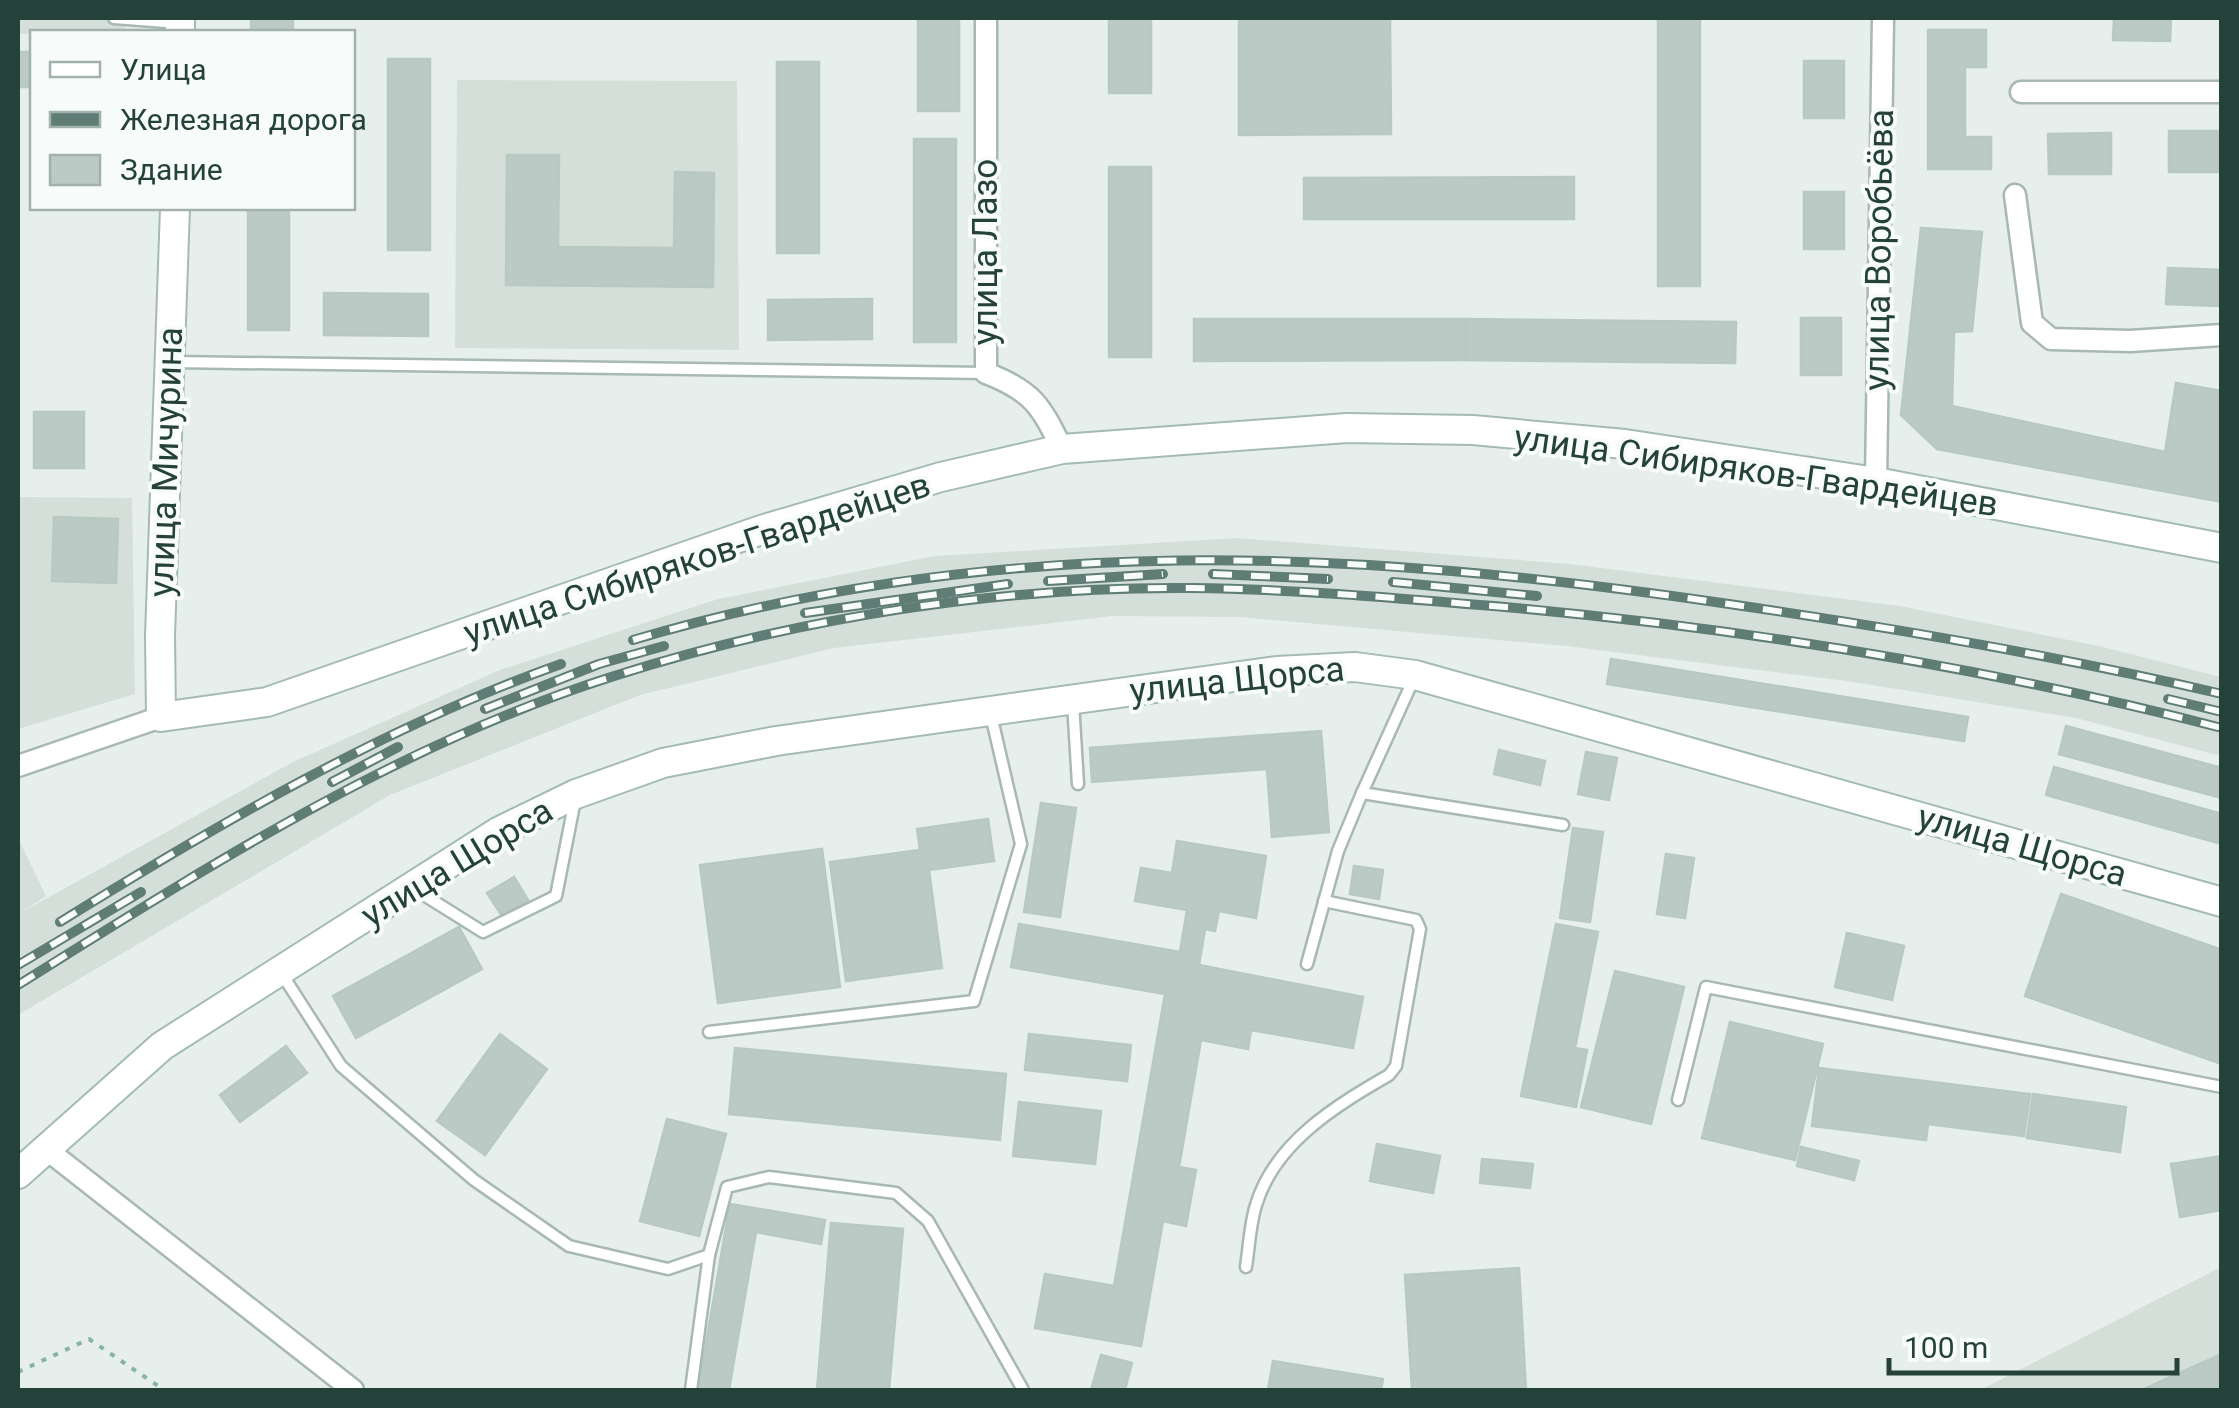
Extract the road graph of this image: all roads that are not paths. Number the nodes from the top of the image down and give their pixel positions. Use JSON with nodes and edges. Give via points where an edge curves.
{"nodes":[{"id":1,"x":114,"y":18,"type":"edge"},
{"id":2,"x":986,"y":18,"type":"edge"},
{"id":3,"x":1883,"y":18,"type":"edge"},
{"id":4,"x":180,"y":24,"type":"edge"},
{"id":5,"x":2021,"y":92,"type":"dead end"},
{"id":6,"x":2222,"y":92,"type":"edge"},
{"id":7,"x":2015,"y":194,"type":"dead end"},
{"id":8,"x":175,"y":210,"type":"edge"},
{"id":9,"x":2222,"y":335,"type":"edge"},
{"id":10,"x":170,"y":362,"type":"junction"},
{"id":11,"x":986,"y":374,"type":"junction"},
{"id":12,"x":1062,"y":449,"type":"junction"},
{"id":13,"x":1876,"y":482,"type":"junction"},
{"id":14,"x":2222,"y":548,"type":"edge"},
{"id":15,"x":1416,"y":675,"type":"junction"},
{"id":16,"x":1072,"y":697,"type":"junction"},
{"id":17,"x":990,"y":709,"type":"junction"},
{"id":18,"x":161,"y":717,"type":"junction"},
{"id":19,"x":22,"y":760,"type":"edge"},
{"id":20,"x":1078,"y":784,"type":"dead end"},
{"id":21,"x":1362,"y":793,"type":"junction"},
{"id":22,"x":576,"y":794,"type":"junction"},
{"id":23,"x":1563,"y":825,"type":"dead end"},
{"id":24,"x":412,"y":887,"type":"junction"},
{"id":25,"x":1324,"y":901,"type":"junction"},
{"id":26,"x":2222,"y":902,"type":"edge"},
{"id":27,"x":1308,"y":964,"type":"dead end"},
{"id":28,"x":280,"y":970,"type":"junction"},
{"id":29,"x":709,"y":1032,"type":"dead end"},
{"id":30,"x":2222,"y":1087,"type":"edge"},
{"id":31,"x":1678,"y":1100,"type":"dead end"},
{"id":32,"x":46,"y":1149,"type":"junction"},
{"id":33,"x":18,"y":1174,"type":"edge"},
{"id":34,"x":709,"y":1255,"type":"junction"},
{"id":35,"x":1246,"y":1267,"type":"dead end"},
{"id":36,"x":353,"y":1390,"type":"edge"},
{"id":37,"x":691,"y":1390,"type":"edge"},
{"id":38,"x":1023,"y":1390,"type":"edge"}],
"edges":[{"from":1,"to":4,"type":"lane"},
{"from":2,"to":11,"type":"street","name":"улица Лазо"},
{"from":3,"to":13,"type":"street","name":"улица Воробьёва"},
{"from":5,"to":6,"type":"street"},
{"from":7,"to":9,"type":"street","via":[[2032,323],[2051,340]]},
{"from":8,"to":10,"type":"street","name":"улица Мичурина"},
{"from":10,"to":11,"type":"lane"},
{"from":10,"to":18,"type":"street","name":"улица Мичурина"},
{"from":11,"to":12,"type":"street","name":"улица Лазо","via":[[1040,403]]},
{"from":12,"to":13,"type":"street","name":"улица Сибиряков-Гвардейцев","via":[[1347,428],[1473,430],[1625,444]]},
{"from":12,"to":18,"type":"street","name":"улица Сибиряков-Гвардейцев","via":[[761,530],[268,702]]},
{"from":13,"to":14,"type":"street","name":"улица Сибиряков-Гвардейцев"},
{"from":15,"to":16,"type":"street","name":"улица Щорса","via":[[1355,667],[1277,670]]},
{"from":15,"to":21,"type":"lane"},
{"from":15,"to":26,"type":"street","name":"улица Щорса"},
{"from":16,"to":17,"type":"street","name":"улица Щорса"},
{"from":16,"to":20,"type":"lane"},
{"from":17,"to":22,"type":"street","name":"улица Щорса","via":[[663,764]]},
{"from":17,"to":29,"type":"lane","via":[[1021,844],[974,1001]]},
{"from":18,"to":19,"type":"street","name":"улица Сибиряков-Гвардейцев"},
{"from":21,"to":23,"type":"lane"},
{"from":21,"to":25,"type":"lane"},
{"from":22,"to":24,"type":"street","name":"улица Щорса","via":[[498,832]]},
{"from":22,"to":24,"type":"lane","via":[[556,896],[484,932]]},
{"from":24,"to":28,"type":"street","name":"улица Щорса"},
{"from":25,"to":27,"type":"lane"},
{"from":25,"to":35,"type":"lane","via":[[1416,920],[1420,928],[1396,1066],[1303,1132],[1255,1207]]},
{"from":28,"to":32,"type":"street","name":"улица Щорса","via":[[162,1046]]},
{"from":28,"to":34,"type":"lane","via":[[341,1066],[474,1180],[570,1246],[668,1268]]},
{"from":30,"to":31,"type":"lane","via":[[1706,987]]},
{"from":32,"to":33,"type":"street","name":"улица Щорса"},
{"from":32,"to":36,"type":"street"},
{"from":34,"to":37,"type":"lane"},
{"from":34,"to":38,"type":"lane","via":[[726,1188],[769,1177],[896,1193],[928,1221]]}]}
